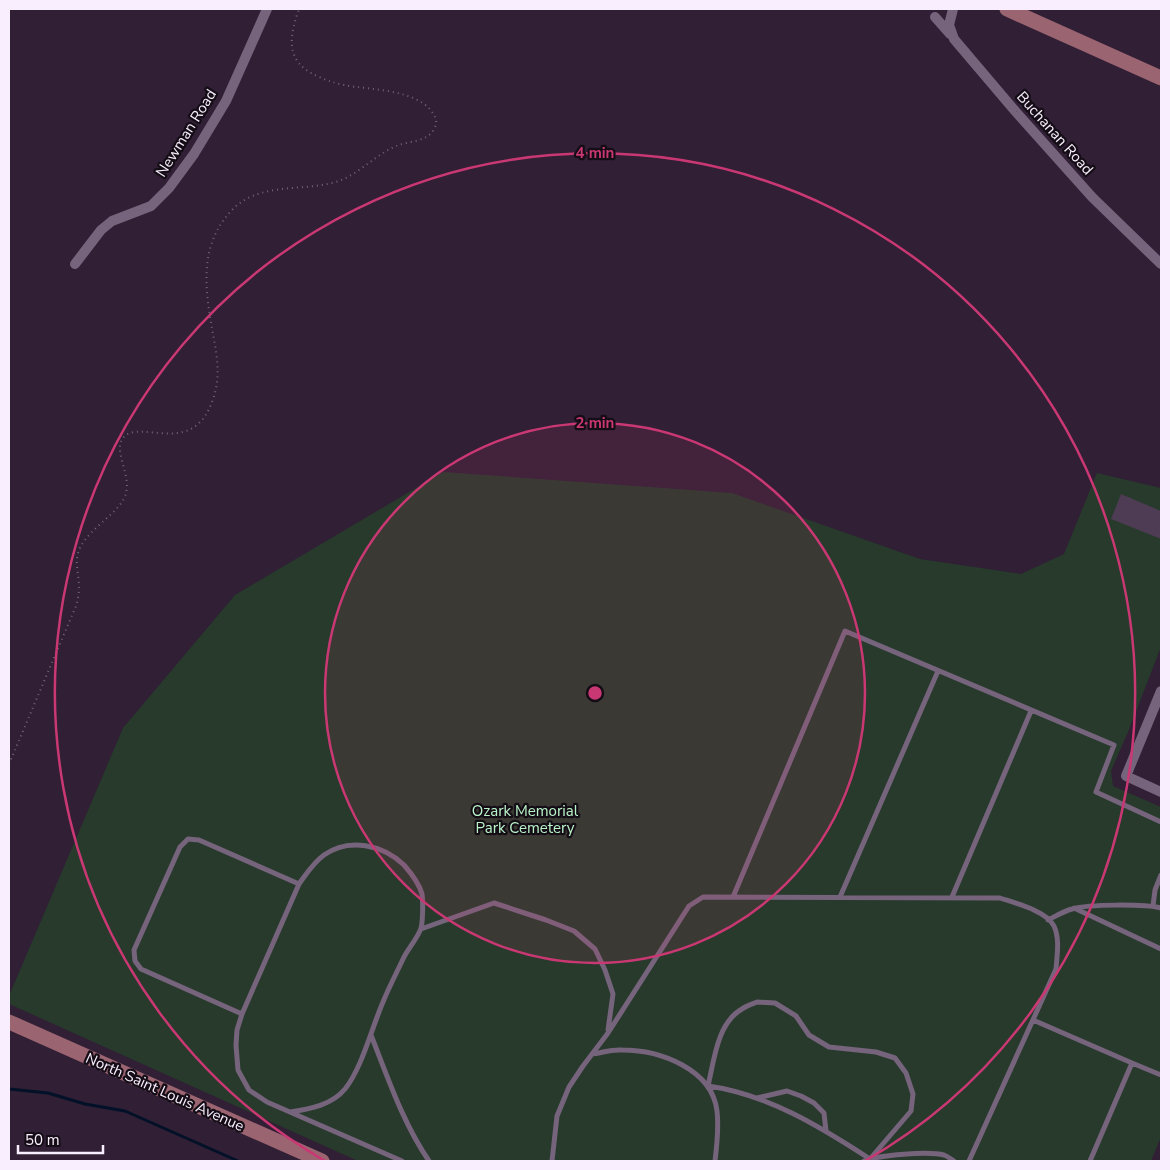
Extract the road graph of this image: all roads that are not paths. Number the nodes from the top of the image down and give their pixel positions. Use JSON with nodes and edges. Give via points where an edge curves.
{"nodes":[{"id":1,"x":267,"y":9,"type":"edge"},
{"id":2,"x":953,"y":9,"type":"edge"},
{"id":3,"x":1006,"y":9,"type":"edge"},
{"id":4,"x":935,"y":17,"type":"dead end"},
{"id":5,"x":954,"y":38,"type":"junction"},
{"id":6,"x":1161,"y":78,"type":"edge"},
{"id":7,"x":75,"y":264,"type":"dead end"},
{"id":8,"x":1161,"y":264,"type":"edge"},
{"id":9,"x":938,"y":671,"type":"junction"},
{"id":10,"x":1161,"y":691,"type":"edge"},
{"id":11,"x":1031,"y":711,"type":"junction"},
{"id":12,"x":1161,"y":792,"type":"edge"},
{"id":13,"x":1161,"y":822,"type":"edge"},
{"id":14,"x":1161,"y":875,"type":"edge"},
{"id":15,"x":299,"y":884,"type":"junction"},
{"id":16,"x":732,"y":897,"type":"junction"},
{"id":17,"x":840,"y":897,"type":"junction"},
{"id":18,"x":952,"y":898,"type":"junction"},
{"id":19,"x":1153,"y":906,"type":"junction"},
{"id":20,"x":1073,"y":908,"type":"junction"},
{"id":21,"x":1161,"y":908,"type":"edge"},
{"id":22,"x":1048,"y":920,"type":"junction"},
{"id":23,"x":421,"y":929,"type":"junction"},
{"id":24,"x":1161,"y":949,"type":"edge"},
{"id":25,"x":242,"y":1014,"type":"junction"},
{"id":26,"x":1033,"y":1020,"type":"junction"},
{"id":27,"x":9,"y":1022,"type":"edge"},
{"id":28,"x":608,"y":1033,"type":"junction"},
{"id":29,"x":371,"y":1034,"type":"junction"},
{"id":30,"x":592,"y":1054,"type":"junction"},
{"id":31,"x":1132,"y":1063,"type":"junction"},
{"id":32,"x":1161,"y":1075,"type":"edge"},
{"id":33,"x":708,"y":1086,"type":"junction"},
{"id":34,"x":757,"y":1098,"type":"junction"},
{"id":35,"x":290,"y":1112,"type":"junction"},
{"id":36,"x":826,"y":1131,"type":"junction"},
{"id":37,"x":870,"y":1159,"type":"junction"},
{"id":38,"x":322,"y":1161,"type":"edge"},
{"id":39,"x":402,"y":1161,"type":"edge"},
{"id":40,"x":429,"y":1161,"type":"edge"},
{"id":41,"x":552,"y":1161,"type":"edge"},
{"id":42,"x":714,"y":1161,"type":"edge"},
{"id":43,"x":864,"y":1161,"type":"edge"},
{"id":44,"x":954,"y":1161,"type":"edge"},
{"id":45,"x":969,"y":1161,"type":"edge"},
{"id":46,"x":1090,"y":1161,"type":"edge"}],
"edges":[{"from":1,"to":7,"type":"street","name":"Newman Road","via":[[226,101],[169,188],[151,206],[112,221],[100,230]]},
{"from":2,"to":5,"type":"street","via":[[949,25]]},
{"from":3,"to":6,"type":"street"},
{"from":4,"to":5,"type":"street","name":"Buchanan Road"},
{"from":5,"to":8,"type":"street","name":"Buchanan Road","via":[[1092,197]]},
{"from":9,"to":11,"type":"lane"},
{"from":9,"to":16,"type":"lane","via":[[845,631]]},
{"from":9,"to":17,"type":"lane"},
{"from":10,"to":12,"type":"street","via":[[1126,776]]},
{"from":11,"to":13,"type":"lane","via":[[1114,745],[1096,792]]},
{"from":11,"to":18,"type":"lane"},
{"from":14,"to":19,"type":"lane","via":[[1154,890]]},
{"from":15,"to":23,"type":"lane","via":[[325,854],[360,844],[381,849],[398,859],[413,874],[422,894]]},
{"from":15,"to":25,"type":"lane"},
{"from":15,"to":25,"type":"lane","via":[[199,840],[188,839],[180,848],[134,950],[135,961],[141,969]]},
{"from":16,"to":17,"type":"lane"},
{"from":16,"to":28,"type":"lane","via":[[703,897],[689,906]]},
{"from":17,"to":18,"type":"lane"},
{"from":18,"to":22,"type":"lane","via":[[1000,898],[1040,913]]},
{"from":19,"to":20,"type":"lane"},
{"from":19,"to":21,"type":"lane"},
{"from":20,"to":22,"type":"lane"},
{"from":20,"to":24,"type":"lane"},
{"from":22,"to":26,"type":"lane","via":[[1054,926],[1058,947],[1056,969]]},
{"from":23,"to":28,"type":"lane","via":[[494,903],[574,931],[595,949],[613,994]]},
{"from":23,"to":29,"type":"lane","via":[[394,978]]},
{"from":25,"to":35,"type":"lane","via":[[237,1030],[238,1070],[249,1090]]},
{"from":26,"to":31,"type":"lane"},
{"from":26,"to":45,"type":"lane"},
{"from":27,"to":38,"type":"street","name":"North Saint Louis Avenue"},
{"from":28,"to":30,"type":"lane"},
{"from":29,"to":35,"type":"lane","via":[[345,1089],[331,1101],[311,1109]]},
{"from":29,"to":40,"type":"lane","via":[[416,1142]]},
{"from":30,"to":33,"type":"lane","via":[[622,1050],[659,1054],[687,1067]]},
{"from":30,"to":41,"type":"lane","via":[[569,1087],[557,1116]]},
{"from":31,"to":32,"type":"lane"},
{"from":31,"to":46,"type":"lane"},
{"from":33,"to":34,"type":"lane","via":[[731,1089]]},
{"from":33,"to":37,"type":"lane","via":[[726,1024],[741,1009],[757,1002],[775,1003],[796,1016],[809,1035],[829,1047],[876,1052],[895,1058],[906,1073],[913,1094],[911,1111]]},
{"from":33,"to":42,"type":"lane","via":[[717,1110]]},
{"from":34,"to":36,"type":"lane"},
{"from":34,"to":36,"type":"lane","via":[[787,1092],[801,1096],[824,1113]]},
{"from":35,"to":39,"type":"lane"},
{"from":36,"to":37,"type":"lane"},
{"from":37,"to":43,"type":"lane"},
{"from":37,"to":44,"type":"lane","via":[[905,1154],[944,1155]]}]}
